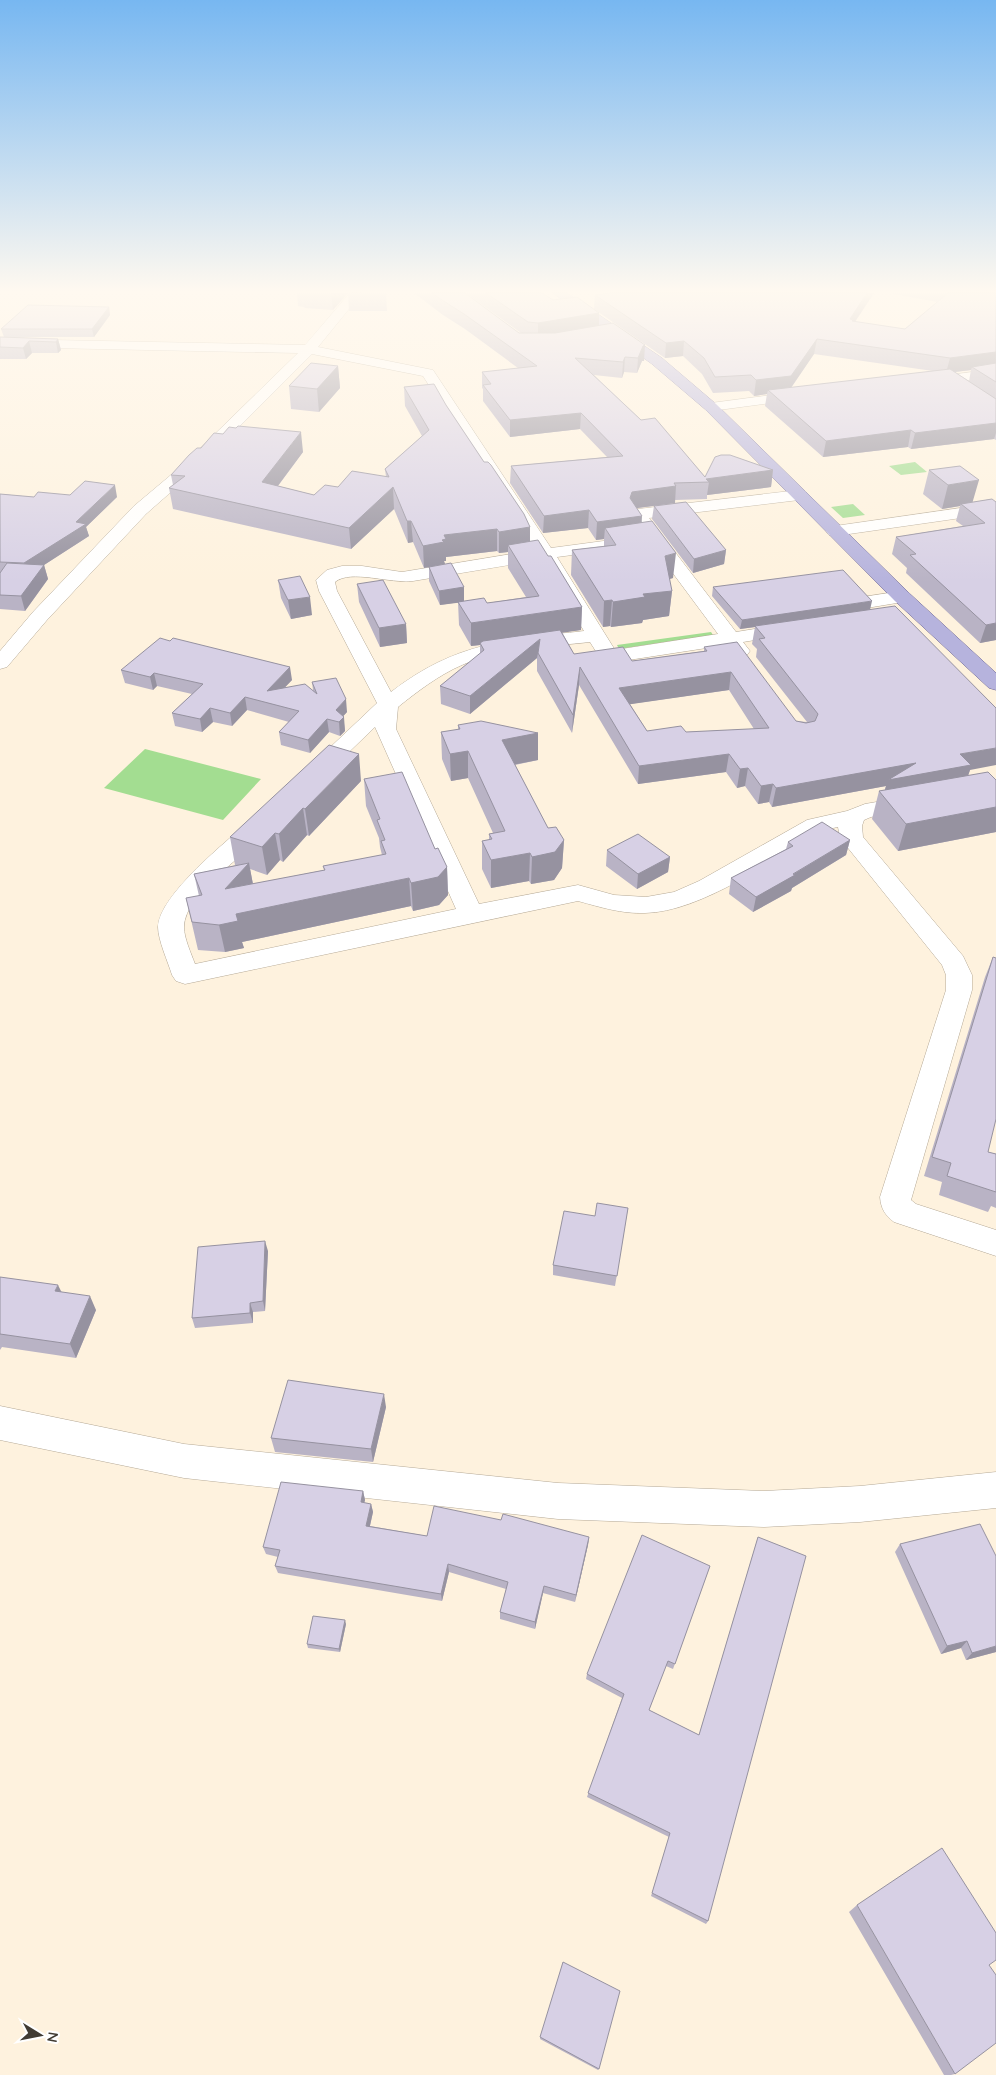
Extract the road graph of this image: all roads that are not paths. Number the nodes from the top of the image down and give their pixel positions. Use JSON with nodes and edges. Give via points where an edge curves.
{"nodes":[{"id":1,"x":267,"y":390,"type":"edge"},
{"id":2,"x":439,"y":390,"type":"edge"},
{"id":3,"x":691,"y":390,"type":"edge"},
{"id":4,"x":820,"y":393,"type":"edge"},
{"id":5,"x":711,"y":407,"type":"junction"},
{"id":6,"x":799,"y":495,"type":"junction"},
{"id":7,"x":996,"y":508,"type":"edge"},
{"id":8,"x":996,"y":518,"type":"edge"},
{"id":9,"x":840,"y":536,"type":"junction"},
{"id":10,"x":657,"y":538,"type":"junction"},
{"id":11,"x":546,"y":554,"type":"junction"},
{"id":12,"x":902,"y":597,"type":"junction"},
{"id":13,"x":916,"y":611,"type":"junction"},
{"id":14,"x":814,"y":618,"type":"junction"},
{"id":15,"x":724,"y":631,"type":"junction"},
{"id":16,"x":598,"y":638,"type":"junction"},
{"id":17,"x":748,"y":662,"type":"edge"},
{"id":18,"x":0,"y":664,"type":"edge"},
{"id":19,"x":996,"y":684,"type":"edge"},
{"id":20,"x":388,"y":705,"type":"junction"},
{"id":21,"x":297,"y":790,"type":"edge"},
{"id":22,"x":930,"y":799,"type":"edge"},
{"id":23,"x":276,"y":809,"type":"edge"},
{"id":24,"x":854,"y":816,"type":"junction"},
{"id":25,"x":471,"y":914,"type":"junction"},
{"id":26,"x":996,"y":1243,"type":"edge"},
{"id":27,"x":0,"y":1423,"type":"edge"},
{"id":28,"x":996,"y":1490,"type":"edge"}],
"edges":[{"from":1,"to":18,"type":"street","via":[[190,467],[140,510],[40,616]]},
{"from":2,"to":11,"type":"street"},
{"from":3,"to":5,"type":"main road"},
{"from":4,"to":5,"type":"street"},
{"from":5,"to":6,"type":"main road"},
{"from":6,"to":9,"type":"main road"},
{"from":6,"to":10,"type":"street","via":[[638,514]]},
{"from":7,"to":9,"type":"street"},
{"from":8,"to":9,"type":"street"},
{"from":9,"to":12,"type":"main road"},
{"from":10,"to":11,"type":"street"},
{"from":10,"to":15,"type":"street"},
{"from":11,"to":16,"type":"street"},
{"from":11,"to":20,"type":"street","via":[[415,576],[349,571],[331,574],[325,580],[328,591]]},
{"from":12,"to":13,"type":"main road"},
{"from":12,"to":14,"type":"street"},
{"from":13,"to":14,"type":"street"},
{"from":13,"to":19,"type":"main road"},
{"from":14,"to":15,"type":"street"},
{"from":15,"to":16,"type":"street","via":[[610,657]]},
{"from":15,"to":17,"type":"street"},
{"from":16,"to":20,"type":"street","via":[[478,652],[442,668]]},
{"from":20,"to":21,"type":"street"},
{"from":20,"to":25,"type":"street","via":[[385,729]]},
{"from":22,"to":24,"type":"street"},
{"from":23,"to":25,"type":"street","via":[[201,880],[176,911],[171,928],[185,975]]},
{"from":24,"to":25,"type":"street","via":[[815,824],[708,887],[679,898],[646,905],[614,903],[578,894]]},
{"from":24,"to":26,"type":"street","via":[[850,826],[852,838],[954,962],[959,975],[959,990],[895,1197],[896,1206],[905,1213]]},
{"from":27,"to":28,"type":"street","via":[[184,1461],[558,1501],[764,1509],[860,1504]]}]}
